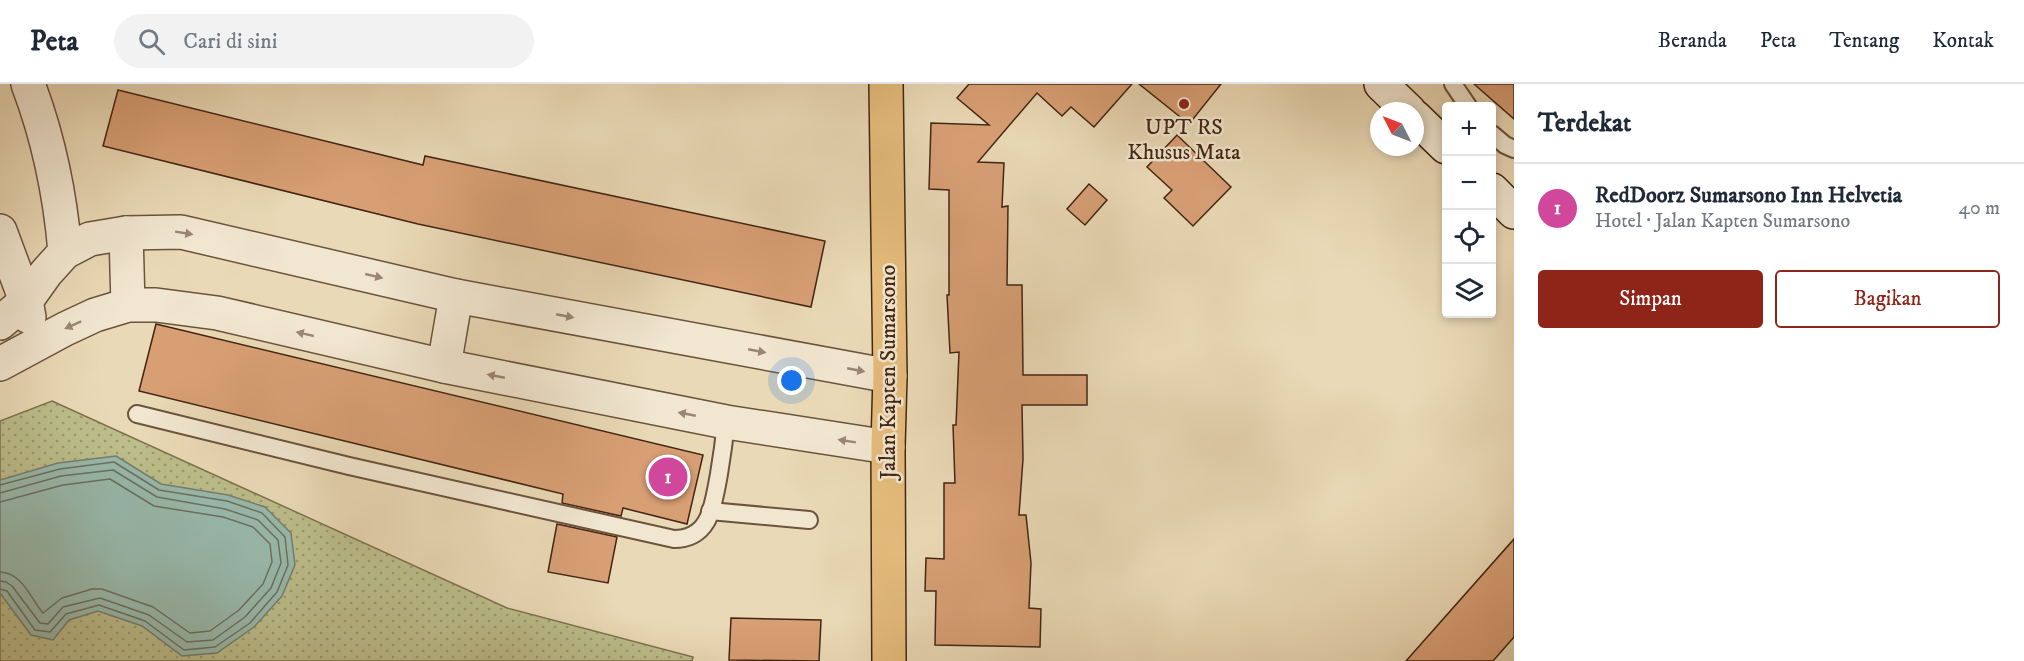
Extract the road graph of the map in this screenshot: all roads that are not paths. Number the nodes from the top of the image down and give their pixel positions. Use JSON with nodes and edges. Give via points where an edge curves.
{"nodes":[{"id":1,"x":28,"y":84,"type":"edge"},
{"id":2,"x":886,"y":84,"type":"edge"},
{"id":3,"x":1381,"y":84,"type":"edge"},
{"id":4,"x":1453,"y":84,"type":"edge"},
{"id":5,"x":1400,"y":102,"type":"edge"},
{"id":6,"x":1465,"y":102,"type":"edge"},
{"id":7,"x":1424,"y":126,"type":"edge"},
{"id":8,"x":1496,"y":138,"type":"edge"},
{"id":9,"x":1442,"y":143,"type":"edge"},
{"id":10,"x":1514,"y":149,"type":"edge"},
{"id":11,"x":1496,"y":195,"type":"edge"},
{"id":12,"x":1514,"y":212,"type":"edge"},
{"id":13,"x":0,"y":231,"type":"edge"},
{"id":14,"x":126,"y":233,"type":"junction"},
{"id":15,"x":65,"y":252,"type":"junction"},
{"id":16,"x":456,"y":296,"type":"junction"},
{"id":17,"x":26,"y":301,"type":"junction"},
{"id":18,"x":128,"y":305,"type":"junction"},
{"id":19,"x":0,"y":323,"type":"edge"},
{"id":20,"x":33,"y":346,"type":"junction"},
{"id":21,"x":0,"y":364,"type":"edge"},
{"id":22,"x":444,"y":366,"type":"junction"},
{"id":23,"x":890,"y":376,"type":"junction"},
{"id":24,"x":137,"y":414,"type":"dead end"},
{"id":25,"x":726,"y":422,"type":"junction"},
{"id":26,"x":888,"y":447,"type":"junction"},
{"id":27,"x":710,"y":511,"type":"junction"},
{"id":28,"x":809,"y":520,"type":"dead end"},
{"id":29,"x":889,"y":661,"type":"edge"}],
"edges":[{"from":1,"to":15,"type":"street","via":[[55,169]]},
{"from":2,"to":23,"type":"highway","name":"Jalan Kapten Sumarsono"},
{"from":3,"to":5,"type":"street"},
{"from":4,"to":6,"type":"lane"},
{"from":7,"to":9,"type":"street"},
{"from":8,"to":10,"type":"lane"},
{"from":11,"to":12,"type":"street"},
{"from":13,"to":17,"type":"street"},
{"from":14,"to":15,"type":"street","via":[[90,239]]},
{"from":14,"to":16,"type":"street","one_way":true,"via":[[181,232]]},
{"from":14,"to":18,"type":"street"},
{"from":15,"to":17,"type":"street"},
{"from":16,"to":22,"type":"street"},
{"from":16,"to":23,"type":"street","one_way":true},
{"from":17,"to":19,"type":"street"},
{"from":17,"to":20,"type":"street"},
{"from":18,"to":20,"type":"street","one_way":true,"via":[[85,320]]},
{"from":22,"to":18,"type":"street","one_way":true,"via":[[217,313]]},
{"from":20,"to":21,"type":"street"},
{"from":25,"to":22,"type":"street","one_way":true},
{"from":23,"to":26,"type":"highway","name":"Jalan Kapten Sumarsono"},
{"from":24,"to":27,"type":"lane","via":[[674,539],[700,530]]},
{"from":26,"to":25,"type":"street","one_way":true},
{"from":25,"to":27,"type":"lane"},
{"from":26,"to":29,"type":"highway","name":"Jalan Kapten Sumarsono"},
{"from":27,"to":28,"type":"lane"}]}
